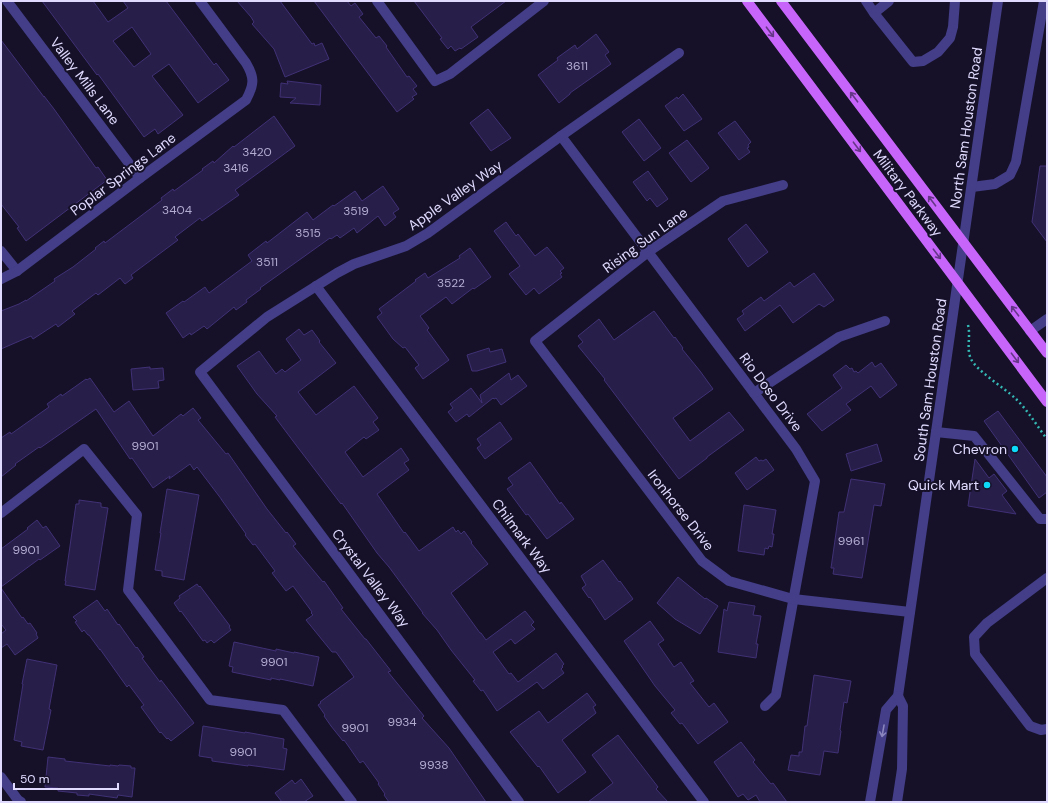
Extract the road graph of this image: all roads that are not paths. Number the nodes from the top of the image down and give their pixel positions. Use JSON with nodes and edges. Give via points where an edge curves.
{"nodes":[{"id":1,"x":7,"y":1,"type":"edge"},
{"id":2,"x":200,"y":1,"type":"edge"},
{"id":3,"x":377,"y":1,"type":"edge"},
{"id":4,"x":544,"y":1,"type":"edge"},
{"id":5,"x":747,"y":1,"type":"edge"},
{"id":6,"x":781,"y":1,"type":"edge"},
{"id":7,"x":866,"y":1,"type":"edge"},
{"id":8,"x":889,"y":1,"type":"edge"},
{"id":9,"x":955,"y":1,"type":"edge"},
{"id":10,"x":998,"y":1,"type":"edge"},
{"id":11,"x":1044,"y":1,"type":"edge"},
{"id":12,"x":874,"y":12,"type":"junction"},
{"id":13,"x":679,"y":53,"type":"dead end"},
{"id":14,"x":561,"y":136,"type":"junction"},
{"id":15,"x":140,"y":178,"type":"junction"},
{"id":16,"x":783,"y":185,"type":"dead end"},
{"id":17,"x":972,"y":187,"type":"junction"},
{"id":18,"x":964,"y":243,"type":"junction"},
{"id":19,"x":1,"y":250,"type":"edge"},
{"id":20,"x":648,"y":252,"type":"junction"},
{"id":21,"x":17,"y":271,"type":"junction"},
{"id":22,"x":1,"y":279,"type":"edge"},
{"id":23,"x":958,"y":282,"type":"junction"},
{"id":24,"x":316,"y":286,"type":"junction"},
{"id":25,"x":1047,"y":319,"type":"edge"},
{"id":26,"x":885,"y":321,"type":"dead end"},
{"id":27,"x":1030,"y":331,"type":"junction"},
{"id":28,"x":535,"y":341,"type":"joint"},
{"id":29,"x":1047,"y":353,"type":"edge"},
{"id":30,"x":200,"y":372,"type":"joint"},
{"id":31,"x":754,"y":393,"type":"junction"},
{"id":32,"x":1047,"y":402,"type":"edge"},
{"id":33,"x":936,"y":432,"type":"junction"},
{"id":34,"x":1,"y":513,"type":"edge"},
{"id":35,"x":1047,"y":519,"type":"edge"},
{"id":36,"x":1047,"y":578,"type":"edge"},
{"id":37,"x":793,"y":599,"type":"junction"},
{"id":38,"x":910,"y":612,"type":"junction"},
{"id":39,"x":898,"y":696,"type":"junction"},
{"id":40,"x":765,"y":706,"type":"dead end"},
{"id":41,"x":1047,"y":729,"type":"edge"},
{"id":42,"x":1,"y":777,"type":"edge"},
{"id":43,"x":21,"y":802,"type":"edge"},
{"id":44,"x":352,"y":802,"type":"edge"},
{"id":45,"x":519,"y":802,"type":"edge"},
{"id":46,"x":704,"y":802,"type":"edge"},
{"id":47,"x":870,"y":802,"type":"edge"},
{"id":48,"x":897,"y":802,"type":"edge"}],
"edges":[{"from":1,"to":15,"type":"street","name":"Valley Mills Lane"},
{"from":2,"to":15,"type":"street","name":"Poplar Springs Lane","via":[[251,71],[251,92],[246,100]]},
{"from":3,"to":4,"type":"street","via":[[435,81],[450,74]]},
{"from":5,"to":23,"type":"main road","name":"Military Parkway","one_way":true},
{"from":18,"to":6,"type":"main road","name":"Military Parkway","one_way":true},
{"from":7,"to":12,"type":"street"},
{"from":8,"to":12,"type":"street"},
{"from":9,"to":12,"type":"street","via":[[950,38],[938,52],[924,62],[913,62]]},
{"from":10,"to":17,"type":"street","name":"North Sam Houston Road"},
{"from":11,"to":17,"type":"street","via":[[1016,162],[1010,175],[995,184]]},
{"from":13,"to":14,"type":"street","name":"Apple Valley Way"},
{"from":14,"to":20,"type":"street","name":"Rio Doso Drive"},
{"from":14,"to":24,"type":"street","name":"Apple Valley Way","via":[[428,233],[406,246],[354,264]]},
{"from":15,"to":21,"type":"street","name":"Poplar Springs Lane"},
{"from":16,"to":20,"type":"street","name":"Rising Sun Lane","via":[[723,201]]},
{"from":17,"to":18,"type":"street","name":"North Sam Houston Road"},
{"from":18,"to":23,"type":"street","name":"North Sam Houston Road"},
{"from":27,"to":18,"type":"main road","name":"Military Parkway","one_way":true},
{"from":19,"to":21,"type":"street"},
{"from":20,"to":28,"type":"street","name":"Rising Sun Lane"},
{"from":20,"to":31,"type":"street","name":"Rio Doso Drive"},
{"from":21,"to":22,"type":"street","name":"Poplar Springs Lane"},
{"from":23,"to":32,"type":"main road","name":"Military Parkway","one_way":true},
{"from":23,"to":33,"type":"street","name":"South Sam Houston Road"},
{"from":24,"to":30,"type":"street","name":"Apple Valley Way","via":[[267,317]]},
{"from":24,"to":46,"type":"street","name":"Chilmark Way"},
{"from":25,"to":27,"type":"street"},
{"from":26,"to":31,"type":"street","via":[[839,337]]},
{"from":27,"to":29,"type":"main road","name":"Military Parkway"},
{"from":28,"to":37,"type":"street","name":"Ironhorse Drive","via":[[702,561],[729,581]]},
{"from":30,"to":45,"type":"street","name":"Crystal Valley Way"},
{"from":31,"to":37,"type":"street","name":"Rio Doso Drive","via":[[796,449],[815,480]]},
{"from":33,"to":35,"type":"street","via":[[974,436],[1040,519]]},
{"from":33,"to":38,"type":"street","name":"South Sam Houston Road"},
{"from":34,"to":44,"type":"street","via":[[84,449],[137,515],[128,590],[210,700],[283,710]]},
{"from":36,"to":41,"type":"street","via":[[988,623],[974,637],[975,654],[1030,726],[1041,730]]},
{"from":37,"to":38,"type":"street","name":"Ironhorse Drive"},
{"from":37,"to":40,"type":"street","name":"Rio Doso Drive","via":[[776,695]]},
{"from":38,"to":39,"type":"street","name":"South Sam Houston Road"},
{"from":39,"to":47,"type":"street","one_way":true,"via":[[886,710]]},
{"from":39,"to":48,"type":"street","name":"South Sam Houston Road","via":[[903,706],[902,769]]},
{"from":42,"to":43,"type":"street"}]}
